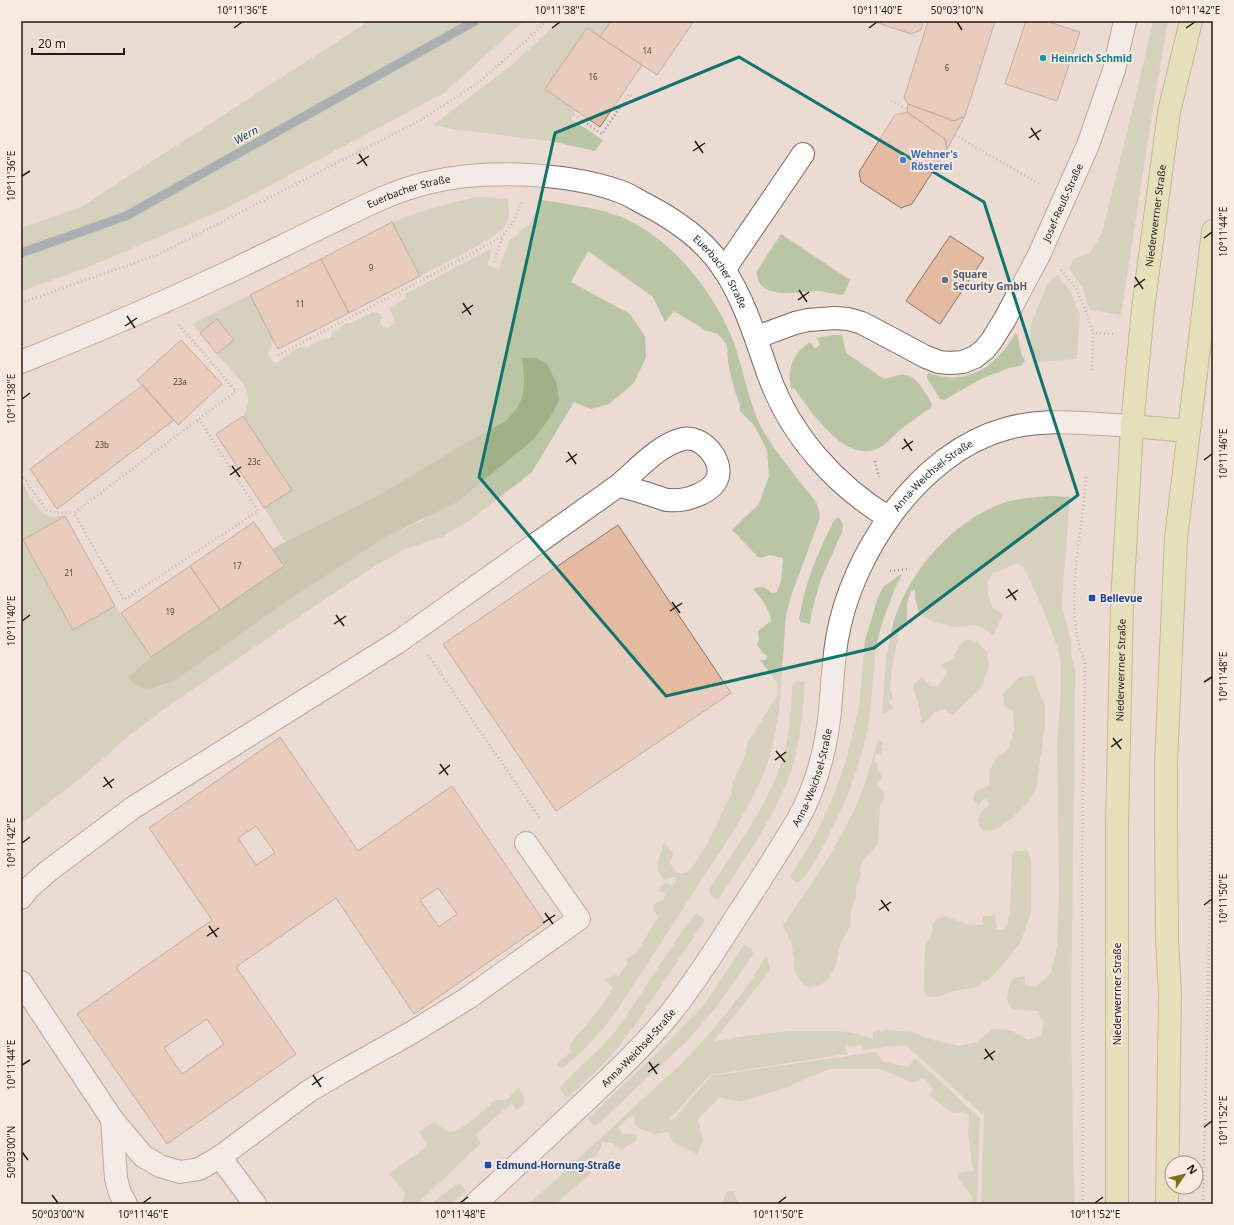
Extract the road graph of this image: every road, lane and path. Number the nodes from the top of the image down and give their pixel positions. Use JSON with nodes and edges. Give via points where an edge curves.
{"nodes":[{"id":1,"x":546,"y":21,"type":"edge"},
{"id":2,"x":1125,"y":21,"type":"edge"},
{"id":3,"x":1191,"y":21,"type":"edge"},
{"id":4,"x":634,"y":97,"type":"dead end"},
{"id":5,"x":891,"y":101,"type":"dead end"},
{"id":6,"x":907,"y":109,"type":"dead end"},
{"id":7,"x":574,"y":115,"type":"dead end"},
{"id":8,"x":955,"y":135,"type":"dead end"},
{"id":9,"x":803,"y":154,"type":"dead end"},
{"id":10,"x":530,"y":175,"type":"junction"},
{"id":11,"x":1064,"y":199,"type":"junction"},
{"id":12,"x":1213,"y":231,"type":"edge"},
{"id":13,"x":503,"y":235,"type":"junction"},
{"id":14,"x":1039,"y":255,"type":"junction"},
{"id":15,"x":494,"y":262,"type":"dead end"},
{"id":16,"x":724,"y":270,"type":"junction"},
{"id":17,"x":162,"y":302,"type":"junction"},
{"id":18,"x":21,"y":303,"type":"edge"},
{"id":19,"x":1093,"y":333,"type":"junction"},
{"id":20,"x":1120,"y":335,"type":"dead end"},
{"id":21,"x":757,"y":337,"type":"junction"},
{"id":22,"x":278,"y":355,"type":"dead end"},
{"id":23,"x":21,"y":362,"type":"edge"},
{"id":24,"x":1092,"y":370,"type":"dead end"},
{"id":25,"x":199,"y":419,"type":"junction"},
{"id":26,"x":1132,"y":426,"type":"junction"},
{"id":27,"x":1188,"y":431,"type":"junction"},
{"id":28,"x":21,"y":474,"type":"edge"},
{"id":29,"x":1086,"y":476,"type":"dead end"},
{"id":30,"x":619,"y":485,"type":"dead end"},
{"id":31,"x":74,"y":513,"type":"junction"},
{"id":32,"x":889,"y":518,"type":"junction"},
{"id":33,"x":412,"y":632,"type":"junction"},
{"id":34,"x":1213,"y":772,"type":"edge"},
{"id":35,"x":526,"y":843,"type":"joint"},
{"id":36,"x":21,"y":898,"type":"edge"},
{"id":37,"x":21,"y":982,"type":"edge"},
{"id":38,"x":112,"y":1119,"type":"junction"},
{"id":39,"x":220,"y":1157,"type":"junction"},
{"id":40,"x":126,"y":1204,"type":"edge"},
{"id":41,"x":255,"y":1204,"type":"edge"},
{"id":42,"x":475,"y":1204,"type":"edge"},
{"id":43,"x":1083,"y":1204,"type":"edge"},
{"id":44,"x":1117,"y":1204,"type":"edge"},
{"id":45,"x":1167,"y":1204,"type":"edge"},
{"id":46,"x":1203,"y":1204,"type":"edge"}],
"edges":[{"from":1,"to":18,"type":"path","via":[[474,85],[421,120],[157,255]]},
{"from":2,"to":11,"type":"street","name":"Josef-Reuß-Straße","via":[[1114,70],[1088,145]]},
{"from":3,"to":26,"type":"main road","name":"Niederwerrner Straße","via":[[1169,112],[1143,309]]},
{"from":4,"to":7,"type":"path","via":[[629,94],[602,134]]},
{"from":5,"to":6,"type":"path"},
{"from":8,"to":11,"type":"path"},
{"from":9,"to":16,"type":"street"},
{"from":10,"to":13,"type":"path","via":[[520,209]]},
{"from":10,"to":16,"type":"street","name":"Euerbacher Straße","via":[[584,181],[621,191],[692,233]]},
{"from":10,"to":17,"type":"street","name":"Euerbacher Straße","via":[[472,175],[426,183],[379,199]]},
{"from":11,"to":14,"type":"street","name":"Josef-Reuß-Straße"},
{"from":12,"to":27,"type":"main road"},
{"from":13,"to":15,"type":"path"},
{"from":13,"to":22,"type":"path"},
{"from":14,"to":19,"type":"path","via":[[1061,269],[1075,287]]},
{"from":14,"to":21,"type":"street","name":"Josef-Reuß-Straße","via":[[992,340],[975,357],[963,362],[939,362],[862,323],[842,318],[808,320]]},
{"from":16,"to":21,"type":"street","name":"Euerbacher Straße","via":[[743,302]]},
{"from":17,"to":23,"type":"street","name":"Euerbacher Straße"},
{"from":17,"to":25,"type":"path","via":[[236,392]]},
{"from":19,"to":20,"type":"path"},
{"from":19,"to":24,"type":"path"},
{"from":21,"to":32,"type":"street","name":"Euerbacher Straße","via":[[770,377],[790,422],[840,482]]},
{"from":25,"to":31,"type":"path"},
{"from":25,"to":31,"type":"path","via":[[258,511],[124,600]]},
{"from":26,"to":27,"type":"main road"},
{"from":26,"to":32,"type":"street","name":"Anna-Weichsel-Straße","via":[[1069,422],[1037,424],[1006,429],[985,436],[940,464],[917,485]]},
{"from":26,"to":44,"type":"main road","name":"Niederwerrner Straße","via":[[1122,603],[1117,818]]},
{"from":27,"to":45,"type":"main road","via":[[1176,538],[1166,763],[1170,993]]},
{"from":28,"to":31,"type":"path","via":[[46,510]]},
{"from":29,"to":43,"type":"path","via":[[1074,598],[1077,639],[1085,663],[1082,862]]},
{"from":30,"to":33,"type":"street"},
{"from":32,"to":42,"type":"street","name":"Anna-Weichsel-Straße","via":[[866,554],[843,609],[834,655],[825,744],[812,790],[798,819],[707,963],[669,1015],[622,1067]]},
{"from":33,"to":35,"type":"path","via":[[547,829]]},
{"from":33,"to":36,"type":"street","via":[[134,807],[47,872]]},
{"from":34,"to":46,"type":"path"},
{"from":35,"to":39,"type":"street","via":[[579,919],[468,998],[309,1091]]},
{"from":37,"to":38,"type":"street"},
{"from":38,"to":39,"type":"street","via":[[143,1156],[160,1166],[180,1172],[199,1168]]},
{"from":38,"to":40,"type":"street","via":[[116,1179]]},
{"from":39,"to":41,"type":"street"}]}
